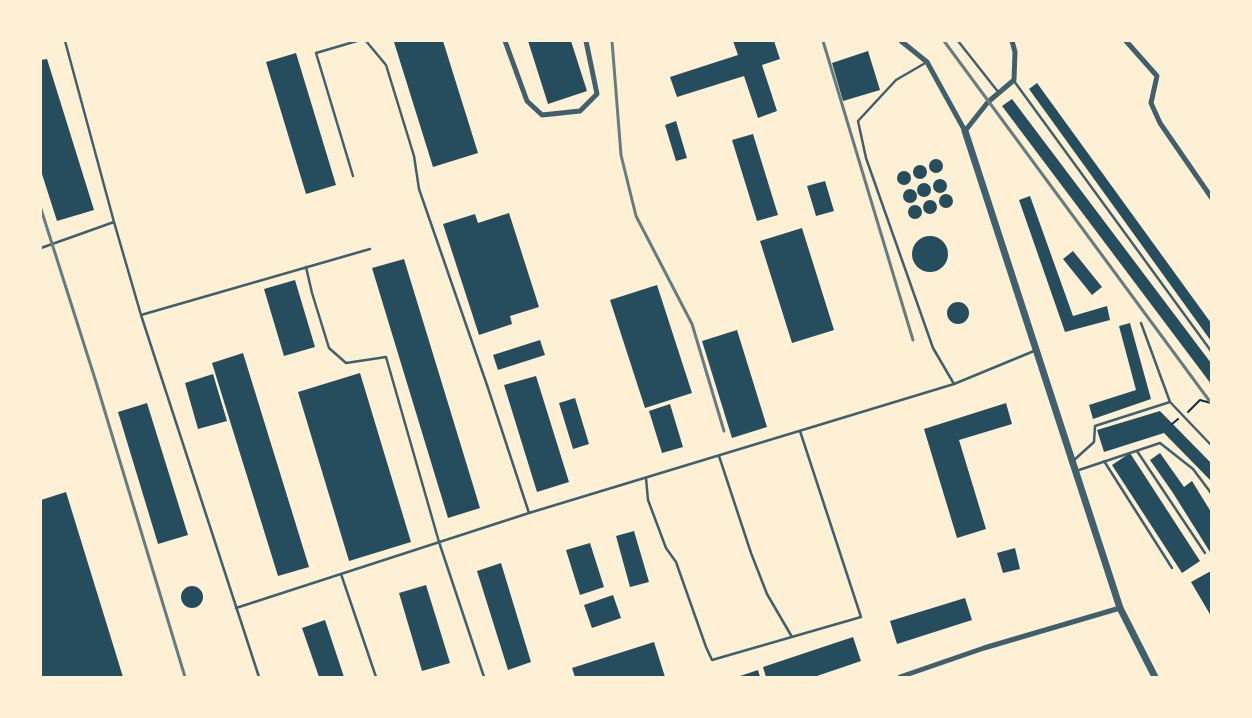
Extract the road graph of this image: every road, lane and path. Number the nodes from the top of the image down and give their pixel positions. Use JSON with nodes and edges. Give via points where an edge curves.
{"nodes":[{"id":1,"x":65,"y":41,"type":"edge"},
{"id":2,"x":357,"y":41,"type":"edge"},
{"id":3,"x":366,"y":41,"type":"edge"},
{"id":4,"x":505,"y":41,"type":"edge"},
{"id":5,"x":586,"y":41,"type":"edge"},
{"id":6,"x":901,"y":41,"type":"edge"},
{"id":7,"x":958,"y":41,"type":"edge"},
{"id":8,"x":1012,"y":41,"type":"edge"},
{"id":9,"x":1126,"y":41,"type":"edge"},
{"id":10,"x":927,"y":62,"type":"junction"},
{"id":11,"x":1014,"y":80,"type":"junction"},
{"id":12,"x":999,"y":93,"type":"junction"},
{"id":13,"x":965,"y":131,"type":"junction"},
{"id":14,"x":352,"y":176,"type":"dead end"},
{"id":15,"x":1211,"y":197,"type":"edge"},
{"id":16,"x":114,"y":222,"type":"junction"},
{"id":17,"x":41,"y":248,"type":"edge"},
{"id":18,"x":370,"y":249,"type":"dead end"},
{"id":19,"x":306,"y":267,"type":"junction"},
{"id":20,"x":141,"y":315,"type":"junction"},
{"id":21,"x":1141,"y":323,"type":"dead end"},
{"id":22,"x":1211,"y":350,"type":"edge"},
{"id":23,"x":1036,"y":351,"type":"junction"},
{"id":24,"x":954,"y":384,"type":"junction"},
{"id":25,"x":1200,"y":400,"type":"dead end"},
{"id":26,"x":1170,"y":402,"type":"junction"},
{"id":27,"x":1211,"y":403,"type":"edge"},
{"id":28,"x":800,"y":431,"type":"junction"},
{"id":29,"x":1211,"y":446,"type":"edge"},
{"id":30,"x":1136,"y":450,"type":"junction"},
{"id":31,"x":719,"y":456,"type":"junction"},
{"id":32,"x":1104,"y":461,"type":"junction"},
{"id":33,"x":1072,"y":462,"type":"junction"},
{"id":34,"x":1075,"y":471,"type":"junction"},
{"id":35,"x":646,"y":478,"type":"junction"},
{"id":36,"x":1211,"y":493,"type":"edge"},
{"id":37,"x":529,"y":514,"type":"junction"},
{"id":38,"x":439,"y":542,"type":"junction"},
{"id":39,"x":1205,"y":554,"type":"dead end"},
{"id":40,"x":1172,"y":568,"type":"dead end"},
{"id":41,"x":341,"y":574,"type":"junction"},
{"id":42,"x":236,"y":608,"type":"junction"},
{"id":43,"x":1120,"y":608,"type":"junction"},
{"id":44,"x":792,"y":637,"type":"junction"},
{"id":45,"x":259,"y":677,"type":"edge"},
{"id":46,"x":376,"y":677,"type":"edge"},
{"id":47,"x":484,"y":677,"type":"edge"},
{"id":48,"x":900,"y":677,"type":"edge"},
{"id":49,"x":1155,"y":677,"type":"edge"}],
"edges":[{"from":1,"to":16,"type":"lane"},
{"from":2,"to":14,"type":"lane","via":[[316,53]]},
{"from":3,"to":37,"type":"lane","via":[[386,65],[414,156],[419,190]]},
{"from":4,"to":5,"type":"street","via":[[527,101],[542,115],[580,111],[598,94]]},
{"from":6,"to":10,"type":"street"},
{"from":7,"to":12,"type":"lane"},
{"from":8,"to":11,"type":"street"},
{"from":9,"to":15,"type":"street","via":[[1157,76],[1151,103],[1160,122]]},
{"from":10,"to":13,"type":"street"},
{"from":10,"to":24,"type":"lane","via":[[896,80],[858,121],[866,158],[932,348]]},
{"from":11,"to":12,"type":"street"},
{"from":11,"to":22,"type":"lane"},
{"from":12,"to":13,"type":"street"},
{"from":13,"to":23,"type":"street"},
{"from":16,"to":17,"type":"lane"},
{"from":16,"to":20,"type":"lane"},
{"from":18,"to":19,"type":"lane"},
{"from":19,"to":20,"type":"lane"},
{"from":19,"to":38,"type":"lane","via":[[329,348],[346,363],[386,357]]},
{"from":20,"to":42,"type":"lane"},
{"from":21,"to":26,"type":"lane"},
{"from":23,"to":24,"type":"lane"},
{"from":23,"to":33,"type":"street"},
{"from":24,"to":28,"type":"lane"},
{"from":25,"to":27,"type":"path"},
{"from":26,"to":29,"type":"lane"},
{"from":26,"to":33,"type":"lane","via":[[1095,426],[1094,442]]},
{"from":28,"to":31,"type":"lane"},
{"from":28,"to":44,"type":"lane","via":[[861,617]]},
{"from":30,"to":32,"type":"lane"},
{"from":30,"to":36,"type":"lane","via":[[1160,443],[1193,469]]},
{"from":30,"to":39,"type":"lane"},
{"from":31,"to":35,"type":"lane"},
{"from":31,"to":44,"type":"lane","via":[[764,586]]},
{"from":32,"to":34,"type":"lane"},
{"from":32,"to":40,"type":"lane"},
{"from":33,"to":34,"type":"street"},
{"from":34,"to":43,"type":"street"},
{"from":35,"to":37,"type":"lane"},
{"from":35,"to":44,"type":"lane","via":[[648,500],[666,548],[676,562],[712,660]]},
{"from":37,"to":38,"type":"lane"},
{"from":38,"to":41,"type":"lane"},
{"from":38,"to":47,"type":"lane"},
{"from":41,"to":42,"type":"lane"},
{"from":41,"to":46,"type":"lane"},
{"from":42,"to":45,"type":"lane"},
{"from":43,"to":48,"type":"street","via":[[984,648]]},
{"from":43,"to":49,"type":"street"}]}
